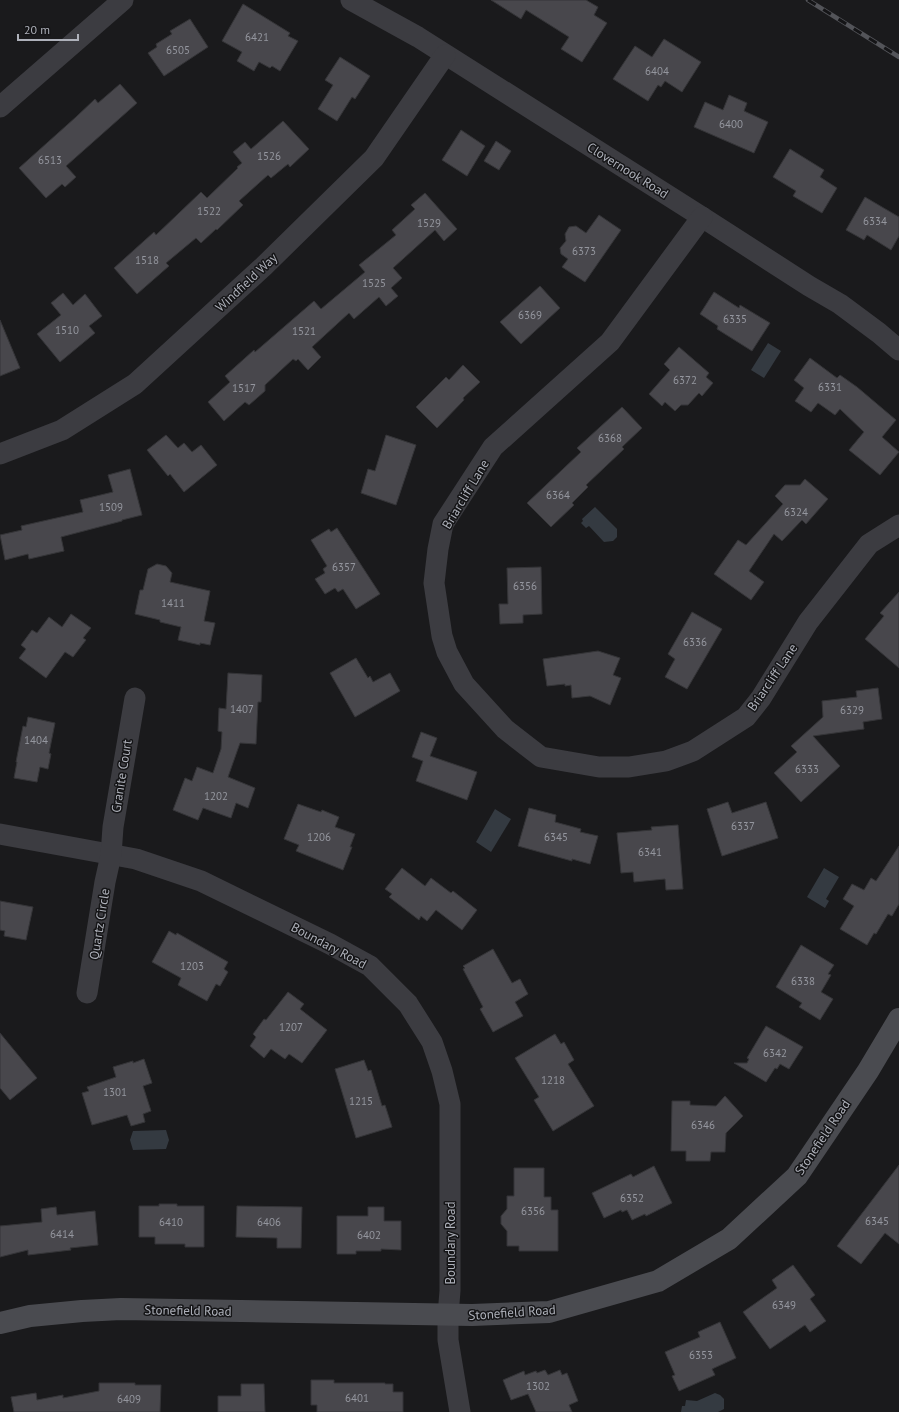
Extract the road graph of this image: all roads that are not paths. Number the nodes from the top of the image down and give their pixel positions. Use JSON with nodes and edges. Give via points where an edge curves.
{"nodes":[{"id":1,"x":124,"y":0,"type":"edge"},
{"id":2,"x":351,"y":0,"type":"edge"},
{"id":3,"x":445,"y":55,"type":"junction"},
{"id":4,"x":0,"y":107,"type":"edge"},
{"id":5,"x":702,"y":217,"type":"junction"},
{"id":6,"x":899,"y":350,"type":"edge"},
{"id":7,"x":0,"y":454,"type":"edge"},
{"id":8,"x":899,"y":526,"type":"edge"},
{"id":9,"x":135,"y":698,"type":"dead end"},
{"id":10,"x":0,"y":834,"type":"edge"},
{"id":11,"x":111,"y":855,"type":"junction"},
{"id":12,"x":87,"y":993,"type":"dead end"},
{"id":13,"x":899,"y":1019,"type":"edge"},
{"id":14,"x":448,"y":1315,"type":"junction"},
{"id":15,"x":0,"y":1323,"type":"edge"},
{"id":16,"x":460,"y":1412,"type":"edge"}],
"edges":[{"from":1,"to":4,"type":"street"},
{"from":2,"to":3,"type":"street","name":"Clovernook Road"},
{"from":3,"to":5,"type":"street","name":"Clovernook Road"},
{"from":3,"to":7,"type":"street","name":"Windfield Way","via":[[374,158],[264,266],[135,384],[62,430]]},
{"from":5,"to":6,"type":"street","name":"Clovernook Road","via":[[840,304]]},
{"from":5,"to":8,"type":"street","name":"Briarcliff Lane","via":[[610,342],[493,447],[443,524],[434,583],[442,636],[447,652],[464,684],[505,729],[541,757],[599,767],[629,767],[666,761],[693,751],[746,717],[761,698],[808,622],[869,544]]},
{"from":9,"to":11,"type":"street","name":"Granite Court","via":[[113,827]]},
{"from":10,"to":11,"type":"street","name":"Boundary Road"},
{"from":11,"to":12,"type":"street","name":"Quartz Circle"},
{"from":11,"to":14,"type":"street","name":"Boundary Road","via":[[136,859],[202,881],[330,944],[370,966],[408,1004],[432,1042],[450,1104]]},
{"from":13,"to":14,"type":"street","name":"Stonefield Road","via":[[868,1071],[797,1176],[729,1239],[658,1282],[549,1312]]},
{"from":14,"to":15,"type":"street","name":"Stonefield Road","via":[[121,1309],[30,1316]]},
{"from":14,"to":16,"type":"street","name":"Boundary Road","via":[[448,1340]]}]}
